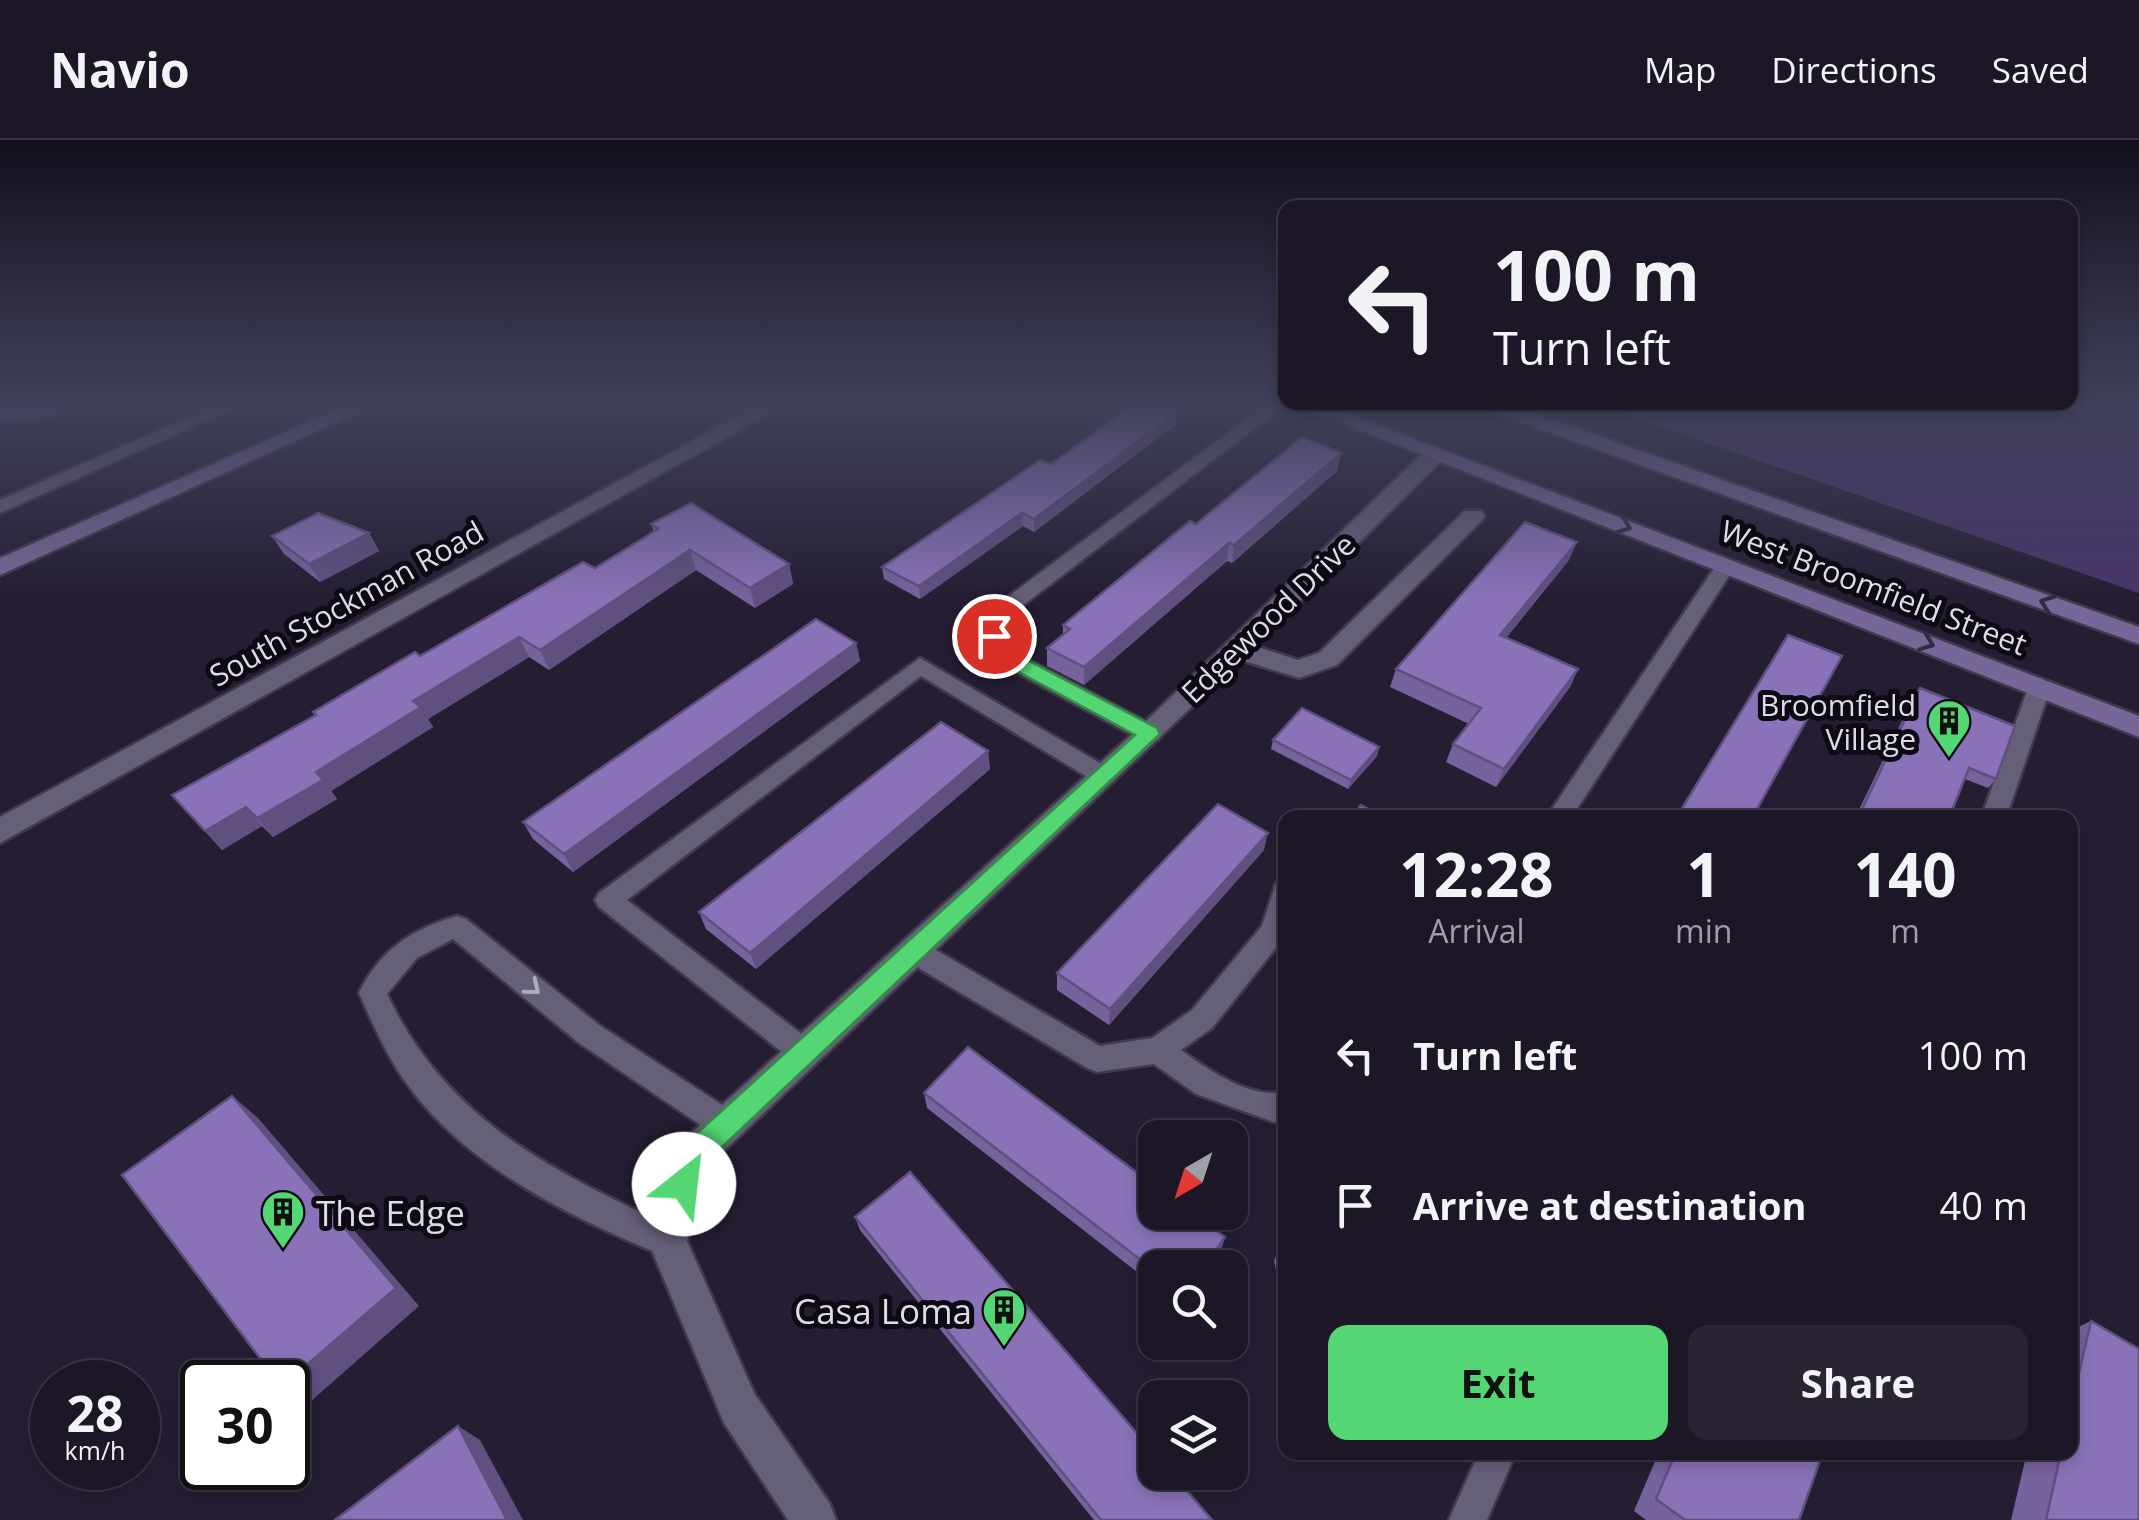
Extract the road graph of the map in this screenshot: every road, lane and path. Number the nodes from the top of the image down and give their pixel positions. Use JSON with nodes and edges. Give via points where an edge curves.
{"nodes":[{"id":1,"x":86,"y":468,"type":"edge"},
{"id":2,"x":219,"y":468,"type":"edge"},
{"id":3,"x":659,"y":468,"type":"edge"},
{"id":4,"x":1192,"y":468,"type":"edge"},
{"id":5,"x":1420,"y":468,"type":"edge"},
{"id":6,"x":1473,"y":468,"type":"edge"},
{"id":7,"x":1669,"y":468,"type":"edge"},
{"id":8,"x":0,"y":506,"type":"edge"},
{"id":9,"x":1473,"y":516,"type":"dead end"},
{"id":10,"x":2,"y":563,"type":"edge"},
{"id":11,"x":1726,"y":565,"type":"junction"},
{"id":12,"x":2139,"y":636,"type":"edge"},
{"id":13,"x":1237,"y":650,"type":"junction"},
{"id":14,"x":2040,"y":686,"type":"junction"},
{"id":15,"x":2139,"y":727,"type":"edge"},
{"id":16,"x":1150,"y":734,"type":"junction"},
{"id":17,"x":1102,"y":775,"type":"junction"},
{"id":18,"x":1563,"y":810,"type":"edge"},
{"id":19,"x":1996,"y":810,"type":"edge"},
{"id":20,"x":0,"y":831,"type":"edge"},
{"id":21,"x":1278,"y":916,"type":"edge"},
{"id":22,"x":912,"y":950,"type":"junction"},
{"id":23,"x":1158,"y":1050,"type":"junction"},
{"id":24,"x":802,"y":1051,"type":"junction"},
{"id":25,"x":1278,"y":1107,"type":"edge"},
{"id":26,"x":725,"y":1124,"type":"junction"},
{"id":27,"x":666,"y":1241,"type":"junction"},
{"id":28,"x":1494,"y":1460,"type":"edge"},
{"id":29,"x":814,"y":1520,"type":"edge"},
{"id":30,"x":1468,"y":1520,"type":"edge"}],
"edges":[{"from":1,"to":8,"type":"lane"},
{"from":2,"to":10,"type":"main road"},
{"from":3,"to":20,"type":"street","name":"South Stockman Road"},
{"from":4,"to":16,"type":"lane","via":[[1004,610],[994,636],[1009,658]]},
{"from":5,"to":13,"type":"street","name":"Edgewood Drive"},
{"from":6,"to":11,"type":"main road","name":"West Broomfield Street","one_way":true},
{"from":12,"to":7,"type":"main road","name":"West Broomfield Street","one_way":true},
{"from":9,"to":13,"type":"street","via":[[1328,659],[1300,669]]},
{"from":11,"to":14,"type":"main road","name":"West Broomfield Street","one_way":true},
{"from":11,"to":18,"type":"lane"},
{"from":13,"to":16,"type":"street","name":"Edgewood Drive"},
{"from":14,"to":15,"type":"main road","name":"West Broomfield Street"},
{"from":14,"to":19,"type":"lane"},
{"from":16,"to":17,"type":"street","name":"Edgewood Drive"},
{"from":17,"to":22,"type":"street","name":"Edgewood Drive"},
{"from":17,"to":24,"type":"lane","via":[[920,664],[608,900]]},
{"from":21,"to":23,"type":"lane","via":[[1274,931],[1202,1019]]},
{"from":22,"to":23,"type":"lane","via":[[1097,1060]]},
{"from":22,"to":24,"type":"street","name":"Edgewood Drive"},
{"from":23,"to":25,"type":"lane","via":[[1206,1084]]},
{"from":24,"to":26,"type":"street","name":"Edgewood Drive"},
{"from":26,"to":27,"type":"street","name":"Edgewood Drive","via":[[693,1155]]},
{"from":27,"to":26,"type":"lane","one_way":true,"via":[[546,1184],[450,1114],[386,1029],[373,993],[396,955],[458,926],[589,1034]]},
{"from":27,"to":29,"type":"street","via":[[739,1408]]},
{"from":28,"to":30,"type":"lane"}]}
